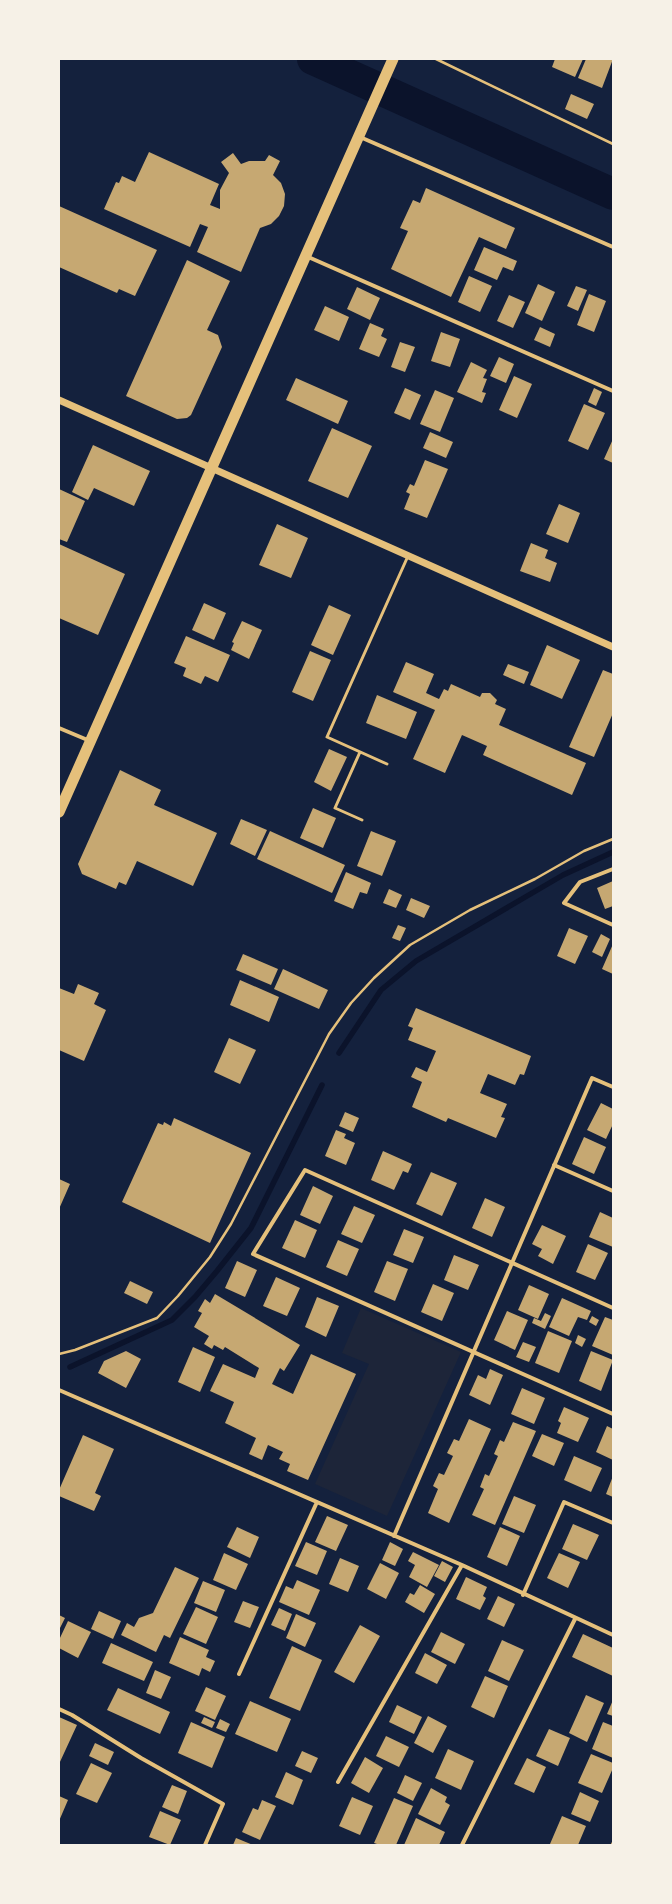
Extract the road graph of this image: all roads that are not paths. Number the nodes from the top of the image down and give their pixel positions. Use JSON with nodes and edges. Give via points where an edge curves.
{"nodes":[{"id":1,"x":393,"y":59,"type":"edge"},
{"id":2,"x":359,"y":136,"type":"junction"},
{"id":3,"x":613,"y":247,"type":"edge"},
{"id":4,"x":306,"y":256,"type":"junction"},
{"id":5,"x":613,"y":391,"type":"edge"},
{"id":6,"x":59,"y":400,"type":"edge"},
{"id":7,"x":212,"y":467,"type":"junction"},
{"id":8,"x":409,"y":555,"type":"junction"},
{"id":9,"x":613,"y":647,"type":"edge"},
{"id":10,"x":59,"y":728,"type":"edge"},
{"id":11,"x":90,"y":741,"type":"junction"},
{"id":12,"x":360,"y":752,"type":"junction"},
{"id":13,"x":387,"y":764,"type":"dead end"},
{"id":14,"x":59,"y":812,"type":"edge"},
{"id":15,"x":362,"y":820,"type":"dead end"},
{"id":16,"x":613,"y":869,"type":"edge"},
{"id":17,"x":613,"y":925,"type":"edge"},
{"id":18,"x":613,"y":1087,"type":"edge"},
{"id":19,"x":554,"y":1165,"type":"junction"},
{"id":20,"x":613,"y":1191,"type":"edge"},
{"id":21,"x":512,"y":1261,"type":"junction"},
{"id":22,"x":613,"y":1308,"type":"edge"},
{"id":23,"x":474,"y":1352,"type":"junction"},
{"id":24,"x":59,"y":1390,"type":"edge"},
{"id":25,"x":613,"y":1414,"type":"edge"},
{"id":26,"x":317,"y":1502,"type":"junction"},
{"id":27,"x":613,"y":1523,"type":"edge"},
{"id":28,"x":394,"y":1536,"type":"junction"},
{"id":29,"x":462,"y":1565,"type":"junction"},
{"id":30,"x":523,"y":1595,"type":"junction"},
{"id":31,"x":575,"y":1619,"type":"junction"},
{"id":32,"x":613,"y":1636,"type":"edge"},
{"id":33,"x":239,"y":1674,"type":"dead end"},
{"id":34,"x":59,"y":1709,"type":"edge"},
{"id":35,"x":338,"y":1782,"type":"dead end"},
{"id":36,"x":205,"y":1845,"type":"edge"},
{"id":37,"x":462,"y":1845,"type":"edge"}],
"edges":[{"from":1,"to":2,"type":"highway"},
{"from":2,"to":3,"type":"street"},
{"from":2,"to":4,"type":"highway"},
{"from":4,"to":5,"type":"street"},
{"from":4,"to":7,"type":"highway"},
{"from":6,"to":7,"type":"street"},
{"from":7,"to":8,"type":"street"},
{"from":7,"to":11,"type":"highway"},
{"from":8,"to":9,"type":"street"},
{"from":8,"to":12,"type":"lane","via":[[327,737]]},
{"from":10,"to":11,"type":"street"},
{"from":11,"to":14,"type":"highway"},
{"from":12,"to":13,"type":"lane"},
{"from":12,"to":15,"type":"lane","via":[[335,808]]},
{"from":16,"to":17,"type":"street","via":[[580,882],[564,903]]},
{"from":18,"to":19,"type":"street","via":[[592,1078]]},
{"from":19,"to":20,"type":"street"},
{"from":19,"to":21,"type":"street"},
{"from":21,"to":22,"type":"street"},
{"from":21,"to":23,"type":"street"},
{"from":21,"to":23,"type":"street","via":[[305,1170],[252,1254]]},
{"from":23,"to":25,"type":"street"},
{"from":23,"to":28,"type":"street"},
{"from":24,"to":26,"type":"street"},
{"from":26,"to":28,"type":"street"},
{"from":26,"to":33,"type":"street"},
{"from":27,"to":30,"type":"street","via":[[564,1502]]},
{"from":28,"to":29,"type":"street"},
{"from":29,"to":30,"type":"street"},
{"from":29,"to":35,"type":"street"},
{"from":30,"to":31,"type":"street"},
{"from":31,"to":32,"type":"street"},
{"from":31,"to":37,"type":"street"},
{"from":34,"to":36,"type":"street","via":[[223,1804]]}]}
